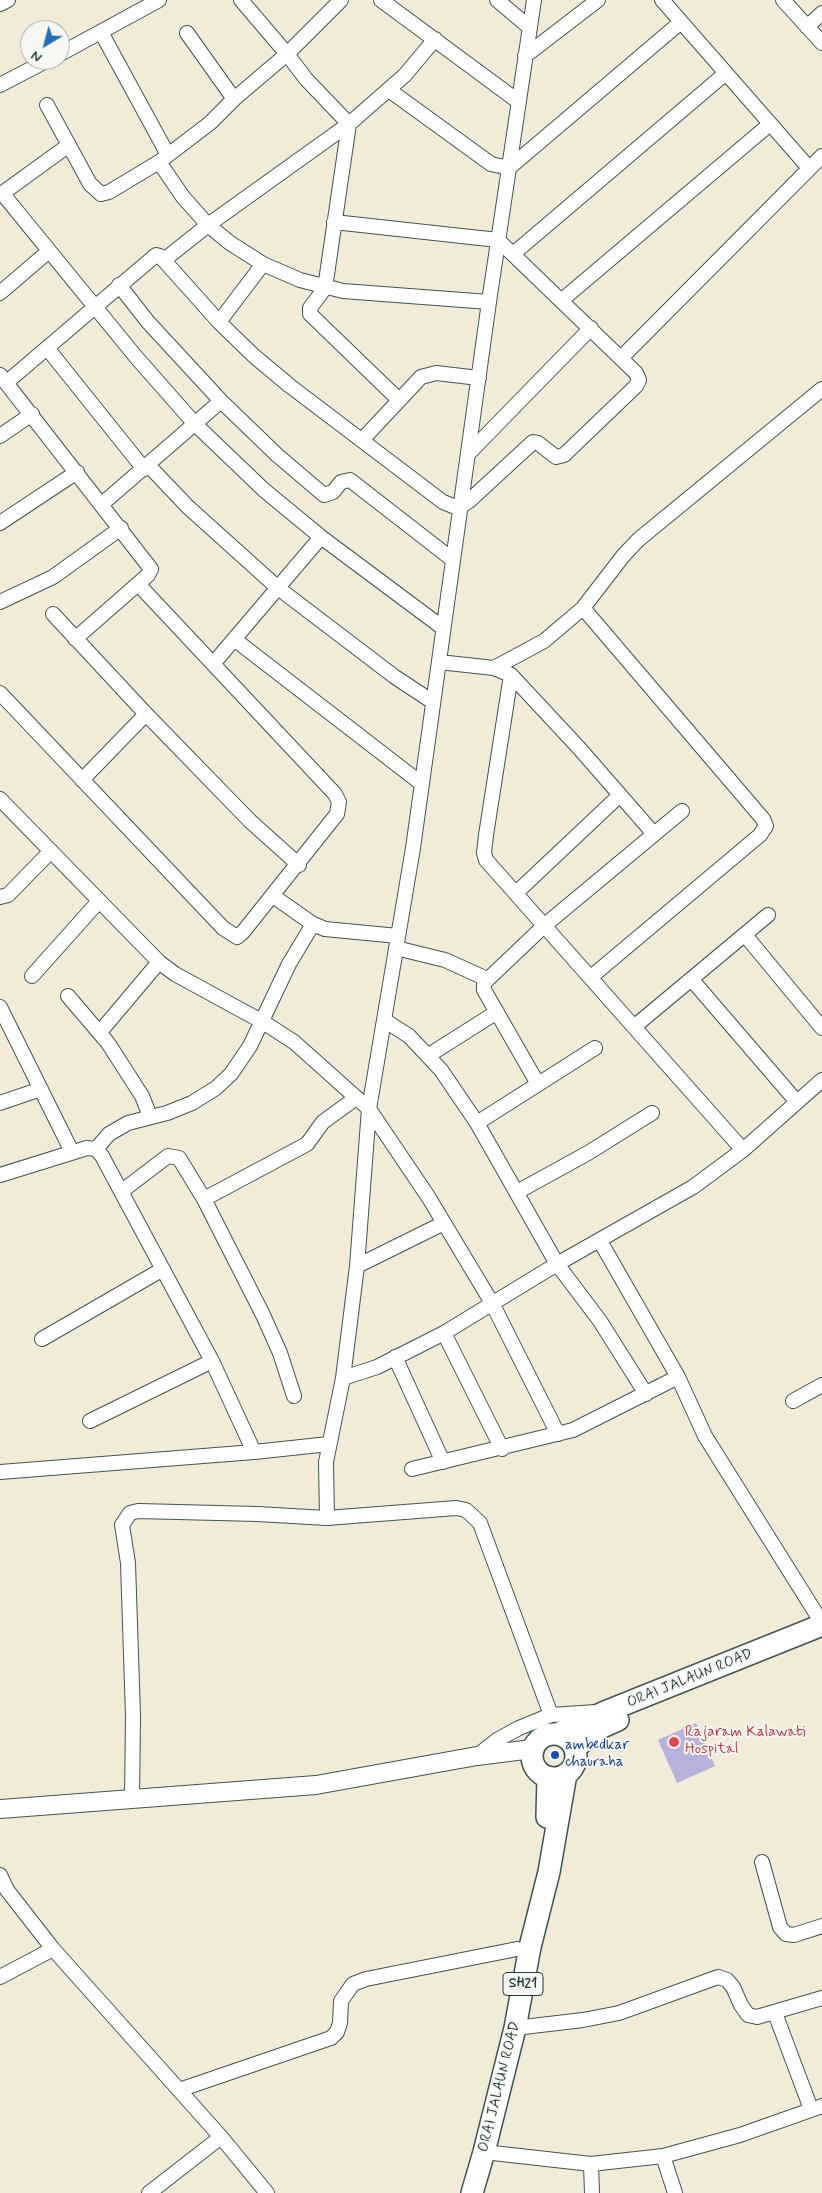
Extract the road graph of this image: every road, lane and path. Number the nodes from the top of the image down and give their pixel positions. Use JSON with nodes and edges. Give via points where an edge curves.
{"nodes":[{"id":1,"x":8,"y":0,"type":"edge"},
{"id":2,"x":159,"y":0,"type":"edge"},
{"id":3,"x":241,"y":0,"type":"edge"},
{"id":4,"x":340,"y":0,"type":"edge"},
{"id":5,"x":381,"y":0,"type":"edge"},
{"id":6,"x":497,"y":0,"type":"edge"},
{"id":7,"x":598,"y":0,"type":"edge"},
{"id":8,"x":662,"y":0,"type":"edge"},
{"id":9,"x":783,"y":0,"type":"edge"},
{"id":10,"x":535,"y":2,"type":"edge"},
{"id":11,"x":0,"y":4,"type":"edge"},
{"id":12,"x":822,"y":12,"type":"edge"},
{"id":13,"x":681,"y":22,"type":"junction"},
{"id":14,"x":807,"y":27,"type":"junction"},
{"id":15,"x":530,"y":28,"type":"junction"},
{"id":16,"x":101,"y":32,"type":"junction"},
{"id":17,"x":188,"y":33,"type":"dead end"},
{"id":18,"x":435,"y":39,"type":"junction"},
{"id":19,"x":822,"y":43,"type":"edge"},
{"id":20,"x":70,"y":49,"type":"edge"},
{"id":21,"x":287,"y":54,"type":"junction"},
{"id":22,"x":525,"y":56,"type":"junction"},
{"id":23,"x":29,"y":70,"type":"edge"},
{"id":24,"x":726,"y":73,"type":"junction"},
{"id":25,"x":0,"y":85,"type":"edge"},
{"id":26,"x":390,"y":90,"type":"junction"},
{"id":27,"x":234,"y":99,"type":"junction"},
{"id":28,"x":519,"y":102,"type":"junction"},
{"id":29,"x":47,"y":105,"type":"dead end"},
{"id":30,"x":349,"y":124,"type":"junction"},
{"id":31,"x":770,"y":124,"type":"junction"},
{"id":32,"x":69,"y":145,"type":"junction"},
{"id":33,"x":822,"y":156,"type":"edge"},
{"id":34,"x":163,"y":159,"type":"junction"},
{"id":35,"x":509,"y":168,"type":"junction"},
{"id":36,"x":809,"y":168,"type":"junction"},
{"id":37,"x":1,"y":194,"type":"edge"},
{"id":38,"x":334,"y":222,"type":"junction"},
{"id":39,"x":208,"y":225,"type":"junction"},
{"id":40,"x":498,"y":240,"type":"junction"},
{"id":41,"x":48,"y":251,"type":"junction"},
{"id":42,"x":513,"y":254,"type":"junction"},
{"id":43,"x":164,"y":260,"type":"junction"},
{"id":44,"x":263,"y":264,"type":"junction"},
{"id":45,"x":119,"y":285,"type":"junction"},
{"id":46,"x":324,"y":288,"type":"junction"},
{"id":47,"x":0,"y":293,"type":"edge"},
{"id":48,"x":562,"y":300,"type":"junction"},
{"id":49,"x":489,"y":302,"type":"junction"},
{"id":50,"x":95,"y":307,"type":"junction"},
{"id":51,"x":219,"y":322,"type":"junction"},
{"id":52,"x":591,"y":328,"type":"junction"},
{"id":53,"x":47,"y":348,"type":"junction"},
{"id":54,"x":621,"y":358,"type":"junction"},
{"id":55,"x":478,"y":378,"type":"junction"},
{"id":56,"x":3,"y":379,"type":"edge"},
{"id":57,"x":822,"y":389,"type":"edge"},
{"id":58,"x":399,"y":400,"type":"junction"},
{"id":59,"x":221,"y":401,"type":"junction"},
{"id":60,"x":32,"y":414,"type":"junction"},
{"id":61,"x":195,"y":424,"type":"junction"},
{"id":62,"x":0,"y":436,"type":"edge"},
{"id":63,"x":362,"y":440,"type":"junction"},
{"id":64,"x":468,"y":453,"type":"junction"},
{"id":65,"x":146,"y":467,"type":"junction"},
{"id":66,"x":77,"y":472,"type":"junction"},
{"id":67,"x":102,"y":504,"type":"junction"},
{"id":68,"x":461,"y":506,"type":"junction"},
{"id":69,"x":0,"y":523,"type":"edge"},
{"id":70,"x":121,"y":528,"type":"junction"},
{"id":71,"x":321,"y":537,"type":"junction"},
{"id":72,"x":453,"y":560,"type":"junction"},
{"id":73,"x":138,"y":584,"type":"junction"},
{"id":74,"x":278,"y":588,"type":"junction"},
{"id":75,"x":1,"y":598,"type":"edge"},
{"id":76,"x":583,"y":608,"type":"junction"},
{"id":77,"x":54,"y":614,"type":"dead end"},
{"id":78,"x":443,"y":628,"type":"junction"},
{"id":79,"x":75,"y":639,"type":"junction"},
{"id":80,"x":234,"y":640,"type":"junction"},
{"id":81,"x":439,"y":662,"type":"junction"},
{"id":82,"x":213,"y":664,"type":"junction"},
{"id":83,"x":494,"y":668,"type":"junction"},
{"id":84,"x":511,"y":675,"type":"junction"},
{"id":85,"x":0,"y":693,"type":"edge"},
{"id":86,"x":433,"y":702,"type":"junction"},
{"id":87,"x":146,"y":714,"type":"junction"},
{"id":88,"x":82,"y":780,"type":"junction"},
{"id":89,"x":422,"y":784,"type":"junction"},
{"id":90,"x":620,"y":795,"type":"junction"},
{"id":91,"x":3,"y":808,"type":"edge"},
{"id":92,"x":682,"y":811,"type":"dead end"},
{"id":93,"x":654,"y":834,"type":"junction"},
{"id":94,"x":51,"y":852,"type":"junction"},
{"id":95,"x":299,"y":865,"type":"junction"},
{"id":96,"x":516,"y":893,"type":"junction"},
{"id":97,"x":273,"y":896,"type":"junction"},
{"id":98,"x":0,"y":898,"type":"edge"},
{"id":99,"x":98,"y":901,"type":"junction"},
{"id":100,"x":768,"y":915,"type":"dead end"},
{"id":101,"x":313,"y":924,"type":"junction"},
{"id":102,"x":545,"y":925,"type":"junction"},
{"id":103,"x":745,"y":935,"type":"junction"},
{"id":104,"x":397,"y":942,"type":"junction"},
{"id":105,"x":159,"y":962,"type":"junction"},
{"id":106,"x":32,"y":976,"type":"dead end"},
{"id":107,"x":591,"y":977,"type":"junction"},
{"id":108,"x":488,"y":979,"type":"junction"},
{"id":109,"x":692,"y":980,"type":"junction"},
{"id":110,"x":68,"y":996,"type":"dead end"},
{"id":111,"x":0,"y":1007,"type":"edge"},
{"id":112,"x":497,"y":1012,"type":"junction"},
{"id":113,"x":384,"y":1020,"type":"junction"},
{"id":114,"x":263,"y":1022,"type":"junction"},
{"id":115,"x":635,"y":1026,"type":"junction"},
{"id":116,"x":822,"y":1028,"type":"edge"},
{"id":117,"x":100,"y":1032,"type":"junction"},
{"id":118,"x":595,"y":1048,"type":"dead end"},
{"id":119,"x":429,"y":1055,"type":"junction"},
{"id":120,"x":822,"y":1080,"type":"edge"},
{"id":121,"x":538,"y":1084,"type":"junction"},
{"id":122,"x":41,"y":1089,"type":"junction"},
{"id":123,"x":356,"y":1098,"type":"junction"},
{"id":124,"x":797,"y":1102,"type":"junction"},
{"id":125,"x":0,"y":1104,"type":"edge"},
{"id":126,"x":369,"y":1109,"type":"junction"},
{"id":127,"x":652,"y":1113,"type":"dead end"},
{"id":128,"x":150,"y":1116,"type":"junction"},
{"id":129,"x":477,"y":1123,"type":"junction"},
{"id":130,"x":96,"y":1150,"type":"junction"},
{"id":131,"x":743,"y":1150,"type":"junction"},
{"id":132,"x":72,"y":1152,"type":"junction"},
{"id":133,"x":0,"y":1174,"type":"edge"},
{"id":134,"x":122,"y":1191,"type":"junction"},
{"id":135,"x":517,"y":1192,"type":"junction"},
{"id":136,"x":204,"y":1199,"type":"junction"},
{"id":137,"x":444,"y":1223,"type":"junction"},
{"id":138,"x":600,"y":1241,"type":"junction"},
{"id":139,"x":557,"y":1264,"type":"junction"},
{"id":140,"x":357,"y":1266,"type":"junction"},
{"id":141,"x":163,"y":1269,"type":"junction"},
{"id":142,"x":492,"y":1303,"type":"junction"},
{"id":143,"x":444,"y":1333,"type":"junction"},
{"id":144,"x":42,"y":1339,"type":"dead end"},
{"id":145,"x":395,"y":1357,"type":"junction"},
{"id":146,"x":212,"y":1361,"type":"junction"},
{"id":147,"x":678,"y":1377,"type":"junction"},
{"id":148,"x":343,"y":1378,"type":"junction"},
{"id":149,"x":822,"y":1385,"type":"edge"},
{"id":150,"x":646,"y":1394,"type":"junction"},
{"id":151,"x":294,"y":1396,"type":"dead end"},
{"id":152,"x":794,"y":1401,"type":"dead end"},
{"id":153,"x":90,"y":1421,"type":"dead end"},
{"id":154,"x":558,"y":1434,"type":"junction"},
{"id":155,"x":329,"y":1444,"type":"junction"},
{"id":156,"x":502,"y":1449,"type":"junction"},
{"id":157,"x":254,"y":1452,"type":"junction"},
{"id":158,"x":443,"y":1462,"type":"junction"},
{"id":159,"x":412,"y":1469,"type":"dead end"},
{"id":160,"x":0,"y":1472,"type":"edge"},
{"id":161,"x":327,"y":1518,"type":"junction"},
{"id":162,"x":822,"y":1624,"type":"edge"},
{"id":163,"x":822,"y":1636,"type":"edge"},
{"id":164,"x":555,"y":1724,"type":"junction"},
{"id":165,"x":575,"y":1748,"type":"junction"},
{"id":166,"x":532,"y":1749,"type":"junction"},
{"id":167,"x":477,"y":1756,"type":"junction"},
{"id":168,"x":557,"y":1776,"type":"junction"},
{"id":169,"x":132,"y":1800,"type":"junction"},
{"id":170,"x":0,"y":1810,"type":"edge"},
{"id":171,"x":762,"y":1862,"type":"dead end"},
{"id":172,"x":0,"y":1875,"type":"edge"},
{"id":173,"x":822,"y":1926,"type":"edge"},
{"id":174,"x":53,"y":1949,"type":"junction"},
{"id":175,"x":517,"y":1949,"type":"junction"},
{"id":176,"x":0,"y":1976,"type":"edge"},
{"id":177,"x":822,"y":1998,"type":"edge"},
{"id":178,"x":775,"y":2013,"type":"junction"},
{"id":179,"x":515,"y":2028,"type":"junction"},
{"id":180,"x":179,"y":2090,"type":"junction"},
{"id":181,"x":817,"y":2107,"type":"edge"},
{"id":182,"x":221,"y":2137,"type":"junction"},
{"id":183,"x":484,"y":2152,"type":"junction"},
{"id":184,"x":663,"y":2156,"type":"junction"},
{"id":185,"x":591,"y":2164,"type":"junction"},
{"id":186,"x":149,"y":2193,"type":"edge"},
{"id":187,"x":267,"y":2193,"type":"edge"},
{"id":188,"x":462,"y":2193,"type":"edge"},
{"id":189,"x":472,"y":2193,"type":"edge"},
{"id":190,"x":592,"y":2193,"type":"edge"},
{"id":191,"x":674,"y":2193,"type":"edge"}],
"edges":[{"from":1,"to":11,"type":"street"},
{"from":2,"to":16,"type":"street"},
{"from":3,"to":21,"type":"street"},
{"from":4,"to":21,"type":"street"},
{"from":5,"to":18,"type":"street"},
{"from":6,"to":15,"type":"street"},
{"from":7,"to":22,"type":"street"},
{"from":8,"to":13,"type":"street"},
{"from":9,"to":14,"type":"street"},
{"from":10,"to":15,"type":"street"},
{"from":12,"to":14,"type":"street"},
{"from":13,"to":24,"type":"street"},
{"from":13,"to":35,"type":"street"},
{"from":14,"to":19,"type":"street"},
{"from":15,"to":22,"type":"street"},
{"from":16,"to":20,"type":"street"},
{"from":16,"to":34,"type":"street"},
{"from":17,"to":27,"type":"street"},
{"from":18,"to":26,"type":"street"},
{"from":18,"to":28,"type":"street"},
{"from":21,"to":27,"type":"street"},
{"from":21,"to":30,"type":"street"},
{"from":22,"to":28,"type":"street"},
{"from":23,"to":25,"type":"street"},
{"from":24,"to":31,"type":"street"},
{"from":24,"to":42,"type":"street"},
{"from":26,"to":30,"type":"street"},
{"from":26,"to":35,"type":"street","via":[[491,164]]},
{"from":27,"to":34,"type":"street","via":[[210,123]]},
{"from":28,"to":35,"type":"street"},
{"from":29,"to":32,"type":"street"},
{"from":30,"to":38,"type":"street"},
{"from":30,"to":39,"type":"street"},
{"from":31,"to":36,"type":"street"},
{"from":31,"to":48,"type":"street"},
{"from":32,"to":34,"type":"street","via":[[90,184],[101,194]]},
{"from":32,"to":37,"type":"street"},
{"from":33,"to":36,"type":"street"},
{"from":34,"to":39,"type":"street","via":[[183,197]]},
{"from":35,"to":40,"type":"street"},
{"from":36,"to":54,"type":"street"},
{"from":37,"to":41,"type":"street"},
{"from":38,"to":40,"type":"street"},
{"from":38,"to":46,"type":"street"},
{"from":39,"to":43,"type":"street"},
{"from":39,"to":44,"type":"street"},
{"from":40,"to":42,"type":"street"},
{"from":40,"to":49,"type":"street"},
{"from":41,"to":47,"type":"street"},
{"from":41,"to":50,"type":"street"},
{"from":42,"to":48,"type":"street"},
{"from":43,"to":45,"type":"street","via":[[160,256],[152,257]]},
{"from":43,"to":51,"type":"street"},
{"from":44,"to":46,"type":"street"},
{"from":44,"to":51,"type":"street"},
{"from":45,"to":50,"type":"street"},
{"from":45,"to":59,"type":"street","via":[[148,322]]},
{"from":46,"to":49,"type":"street"},
{"from":46,"to":58,"type":"street","via":[[310,308],[310,314]]},
{"from":48,"to":52,"type":"street"},
{"from":49,"to":55,"type":"street"},
{"from":50,"to":53,"type":"street"},
{"from":50,"to":61,"type":"street"},
{"from":51,"to":63,"type":"street","via":[[290,386]]},
{"from":52,"to":54,"type":"street"},
{"from":52,"to":64,"type":"street"},
{"from":53,"to":56,"type":"street"},
{"from":53,"to":65,"type":"street"},
{"from":54,"to":68,"type":"street","via":[[636,373],[636,386],[564,455],[556,458],[533,442]]},
{"from":55,"to":58,"type":"street","via":[[428,374]]},
{"from":55,"to":64,"type":"street"},
{"from":56,"to":60,"type":"street"},
{"from":57,"to":76,"type":"street","via":[[638,540]]},
{"from":58,"to":63,"type":"street"},
{"from":59,"to":61,"type":"street"},
{"from":59,"to":72,"type":"street","via":[[324,495],[341,482],[350,480]]},
{"from":60,"to":62,"type":"street"},
{"from":60,"to":66,"type":"street"},
{"from":61,"to":65,"type":"street"},
{"from":61,"to":71,"type":"street","via":[[264,490]]},
{"from":63,"to":68,"type":"street","via":[[443,502]]},
{"from":64,"to":68,"type":"street"},
{"from":65,"to":67,"type":"street"},
{"from":65,"to":74,"type":"street"},
{"from":66,"to":67,"type":"street"},
{"from":66,"to":69,"type":"street"},
{"from":67,"to":70,"type":"street"},
{"from":68,"to":72,"type":"street"},
{"from":70,"to":73,"type":"street","via":[[151,569]]},
{"from":70,"to":75,"type":"street","via":[[53,576]]},
{"from":71,"to":74,"type":"street"},
{"from":71,"to":78,"type":"street"},
{"from":72,"to":78,"type":"street"},
{"from":73,"to":79,"type":"street"},
{"from":73,"to":82,"type":"street"},
{"from":74,"to":80,"type":"street"},
{"from":74,"to":86,"type":"street"},
{"from":76,"to":83,"type":"street","via":[[544,641]]},
{"from":76,"to":107,"type":"street","via":[[726,774],[766,826]]},
{"from":77,"to":79,"type":"street"},
{"from":78,"to":81,"type":"street"},
{"from":79,"to":87,"type":"street"},
{"from":80,"to":82,"type":"street"},
{"from":80,"to":89,"type":"street"},
{"from":81,"to":83,"type":"street"},
{"from":81,"to":86,"type":"street"},
{"from":82,"to":95,"type":"street","via":[[340,802],[337,814]]},
{"from":83,"to":84,"type":"street"},
{"from":84,"to":90,"type":"street"},
{"from":84,"to":96,"type":"street","via":[[484,853],[490,865]]},
{"from":85,"to":88,"type":"street"},
{"from":86,"to":89,"type":"street"},
{"from":87,"to":88,"type":"street"},
{"from":87,"to":95,"type":"street","via":[[250,821]]},
{"from":88,"to":97,"type":"street","via":[[232,935],[237,937],[243,932]]},
{"from":89,"to":104,"type":"street"},
{"from":90,"to":93,"type":"street"},
{"from":90,"to":96,"type":"street"},
{"from":91,"to":94,"type":"street"},
{"from":92,"to":93,"type":"street"},
{"from":93,"to":102,"type":"street"},
{"from":94,"to":98,"type":"street","via":[[8,895]]},
{"from":94,"to":99,"type":"street"},
{"from":95,"to":97,"type":"street"},
{"from":96,"to":102,"type":"street"},
{"from":97,"to":101,"type":"street"},
{"from":99,"to":105,"type":"street"},
{"from":99,"to":106,"type":"street"},
{"from":100,"to":103,"type":"street"},
{"from":101,"to":104,"type":"street"},
{"from":101,"to":114,"type":"street","via":[[276,990]]},
{"from":102,"to":107,"type":"street"},
{"from":102,"to":108,"type":"street"},
{"from":103,"to":109,"type":"street"},
{"from":103,"to":116,"type":"street"},
{"from":104,"to":108,"type":"street"},
{"from":104,"to":113,"type":"street"},
{"from":105,"to":114,"type":"street"},
{"from":105,"to":117,"type":"street"},
{"from":107,"to":115,"type":"street"},
{"from":108,"to":112,"type":"street","via":[[484,990]]},
{"from":109,"to":115,"type":"street"},
{"from":109,"to":124,"type":"street"},
{"from":110,"to":117,"type":"street"},
{"from":111,"to":122,"type":"street"},
{"from":112,"to":119,"type":"street"},
{"from":112,"to":121,"type":"street"},
{"from":113,"to":119,"type":"street"},
{"from":113,"to":126,"type":"street"},
{"from":114,"to":123,"type":"street","via":[[294,1042]]},
{"from":114,"to":128,"type":"street","via":[[231,1074],[216,1088],[192,1103]]},
{"from":115,"to":131,"type":"street"},
{"from":117,"to":128,"type":"street","via":[[142,1096]]},
{"from":118,"to":121,"type":"street"},
{"from":119,"to":129,"type":"street"},
{"from":120,"to":124,"type":"street"},
{"from":121,"to":129,"type":"street"},
{"from":122,"to":125,"type":"street"},
{"from":122,"to":132,"type":"street"},
{"from":123,"to":126,"type":"street"},
{"from":123,"to":136,"type":"street","via":[[323,1122],[307,1144]]},
{"from":124,"to":131,"type":"street"},
{"from":126,"to":137,"type":"street"},
{"from":126,"to":140,"type":"street"},
{"from":127,"to":135,"type":"street","via":[[588,1154]]},
{"from":128,"to":130,"type":"street","via":[[109,1134]]},
{"from":129,"to":135,"type":"street"},
{"from":130,"to":132,"type":"street","via":[[86,1148]]},
{"from":130,"to":134,"type":"street"},
{"from":131,"to":138,"type":"street","via":[[693,1187]]},
{"from":132,"to":133,"type":"street"},
{"from":134,"to":136,"type":"street","via":[[168,1156],[175,1156]]},
{"from":134,"to":141,"type":"street"},
{"from":135,"to":139,"type":"street"},
{"from":136,"to":151,"type":"street","via":[[263,1314]]},
{"from":137,"to":140,"type":"street"},
{"from":137,"to":142,"type":"street"},
{"from":138,"to":139,"type":"street"},
{"from":138,"to":147,"type":"street"},
{"from":139,"to":142,"type":"street"},
{"from":139,"to":150,"type":"street","via":[[600,1321]]},
{"from":140,"to":148,"type":"street"},
{"from":141,"to":144,"type":"street"},
{"from":141,"to":146,"type":"street"},
{"from":142,"to":143,"type":"street"},
{"from":142,"to":154,"type":"street"},
{"from":143,"to":145,"type":"street"},
{"from":143,"to":156,"type":"street"},
{"from":145,"to":148,"type":"street","via":[[377,1368]]},
{"from":145,"to":158,"type":"street"},
{"from":146,"to":153,"type":"street"},
{"from":146,"to":157,"type":"street"},
{"from":147,"to":150,"type":"street"},
{"from":147,"to":162,"type":"street","via":[[705,1436]]},
{"from":148,"to":155,"type":"street"},
{"from":149,"to":152,"type":"street"},
{"from":150,"to":154,"type":"street","via":[[573,1430]]},
{"from":154,"to":156,"type":"street"},
{"from":155,"to":157,"type":"street"},
{"from":155,"to":161,"type":"street","via":[[326,1462]]},
{"from":156,"to":158,"type":"street"},
{"from":157,"to":160,"type":"street"},
{"from":158,"to":159,"type":"street"},
{"from":161,"to":164,"type":"street","via":[[456,1508],[474,1516],[497,1564]]},
{"from":161,"to":169,"type":"street","via":[[138,1511],[125,1518],[122,1526],[128,1572]]},
{"from":162,"to":164,"type":"main road","name":"ORAI JALAUN ROAD","via":[[605,1712]]},
{"from":163,"to":165,"type":"main road","via":[[624,1716],[600,1728]]},
{"from":164,"to":165,"type":"main road"},
{"from":164,"to":166,"type":"main road","name":"ORAI JALAUN ROAD"},
{"from":164,"to":167,"type":"street","via":[[519,1728]]},
{"from":165,"to":168,"type":"main road","name":"ORAI JALAUN ROAD","number":"SH21","via":[[575,1763]]},
{"from":166,"to":167,"type":"street"},
{"from":166,"to":168,"type":"main road","via":[[536,1770]]},
{"from":167,"to":169,"type":"street","via":[[316,1785]]},
{"from":168,"to":175,"type":"main road","name":"ORAI JALAUN ROAD","number":"SH21"},
{"from":168,"to":179,"type":"main road","name":"ORAI JALAUN ROAD","number":"SH21","via":[[549,1872],[530,1947]]},
{"from":169,"to":170,"type":"street"},
{"from":171,"to":173,"type":"street","via":[[780,1928],[786,1934],[794,1935]]},
{"from":172,"to":174,"type":"street","via":[[7,1890]]},
{"from":174,"to":176,"type":"street"},
{"from":174,"to":180,"type":"street"},
{"from":175,"to":180,"type":"street","via":[[353,1984],[340,2001],[340,2023],[331,2038]]},
{"from":175,"to":188,"type":"main road","name":"ORAI JALAUN ROAD","number":"SH21","via":[[475,2151]]},
{"from":177,"to":178,"type":"street"},
{"from":178,"to":179,"type":"street","via":[[757,2017],[748,2014],[733,1987],[718,1977],[620,2013]]},
{"from":178,"to":181,"type":"street"},
{"from":179,"to":183,"type":"main road","name":"ORAI JALAUN ROAD","number":"SH21"},
{"from":180,"to":182,"type":"street"},
{"from":181,"to":184,"type":"street","via":[[740,2135]]},
{"from":182,"to":186,"type":"street"},
{"from":182,"to":187,"type":"street"},
{"from":183,"to":185,"type":"street"},
{"from":183,"to":189,"type":"main road","name":"ORAI JALAUN ROAD","number":"SH21"},
{"from":184,"to":185,"type":"street"},
{"from":184,"to":191,"type":"street"},
{"from":185,"to":190,"type":"street"}]}
